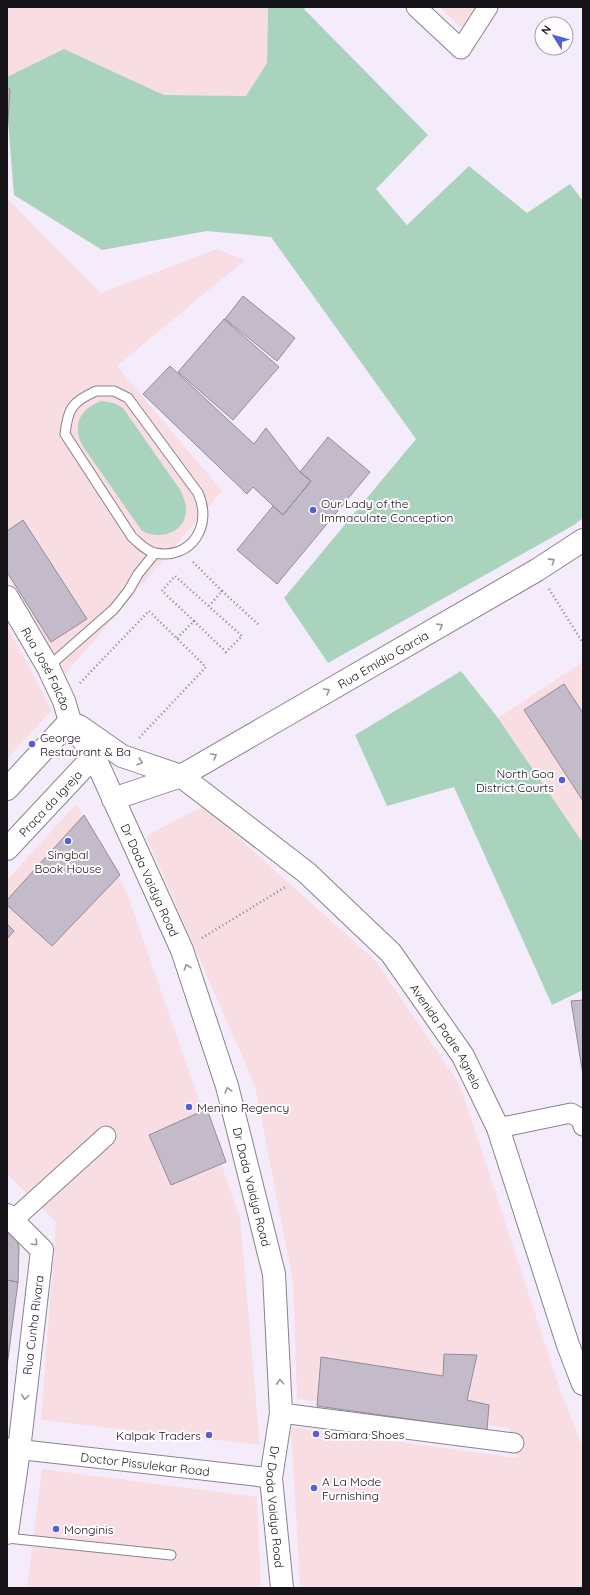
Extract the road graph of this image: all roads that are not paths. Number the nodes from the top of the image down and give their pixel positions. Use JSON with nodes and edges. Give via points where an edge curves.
{"nodes":[{"id":1,"x":416,"y":7,"type":"edge"},
{"id":2,"x":488,"y":7,"type":"edge"},
{"id":3,"x":583,"y":540,"type":"edge"},
{"id":4,"x":155,"y":553,"type":"junction"},
{"id":5,"x":7,"y":597,"type":"edge"},
{"id":6,"x":48,"y":667,"type":"junction"},
{"id":7,"x":67,"y":711,"type":"junction"},
{"id":8,"x":94,"y":756,"type":"junction"},
{"id":9,"x":181,"y":776,"type":"junction"},
{"id":10,"x":7,"y":789,"type":"edge"},
{"id":11,"x":113,"y":799,"type":"junction"},
{"id":12,"x":7,"y":850,"type":"edge"},
{"id":13,"x":583,"y":1126,"type":"edge"},
{"id":14,"x":498,"y":1128,"type":"junction"},
{"id":15,"x":106,"y":1136,"type":"dead end"},
{"id":16,"x":10,"y":1218,"type":"edge"},
{"id":17,"x":583,"y":1384,"type":"edge"},
{"id":18,"x":281,"y":1413,"type":"junction"},
{"id":19,"x":514,"y":1443,"type":"dead end"},
{"id":20,"x":13,"y":1449,"type":"edge"},
{"id":21,"x":271,"y":1478,"type":"junction"},
{"id":22,"x":7,"y":1533,"type":"edge"},
{"id":23,"x":7,"y":1538,"type":"edge"},
{"id":24,"x":171,"y":1555,"type":"dead end"},
{"id":25,"x":282,"y":1588,"type":"edge"}],
"edges":[{"from":1,"to":2,"type":"street","via":[[461,49]]},
{"from":9,"to":3,"type":"main road","name":"Rua Emídio Garcia","one_way":true,"via":[[537,570]]},
{"from":4,"to":4,"type":"lane","via":[[142,547],[132,537],[65,434],[67,417],[73,406],[80,399],[96,391],[114,391],[128,398],[202,502],[203,521],[196,538],[186,547],[174,552]]},
{"from":4,"to":6,"type":"lane","via":[[114,609]]},
{"from":5,"to":6,"type":"main road","name":"Rua José Falcão"},
{"from":6,"to":7,"type":"main road","name":"Rua José Falcão"},
{"from":7,"to":8,"type":"main road","name":"Dr Dada Vaidya Road"},
{"from":7,"to":9,"type":"main road","one_way":true,"via":[[122,756]]},
{"from":7,"to":10,"type":"main road"},
{"from":8,"to":11,"type":"main road","name":"Dr Dada Vaidya Road"},
{"from":8,"to":12,"type":"main road","name":"Praça da Igreja"},
{"from":9,"to":11,"type":"main road","name":"Rua Emídio Garcia"},
{"from":9,"to":14,"type":"main road","name":"Avenida Padre Agnelo","via":[[307,873],[392,952],[463,1056]]},
{"from":18,"to":11,"type":"main road","name":"Dr Dada Vaidya Road","one_way":true,"via":[[274,1274],[228,1086],[182,950]]},
{"from":13,"to":14,"type":"street","via":[[581,1119],[571,1113]]},
{"from":14,"to":17,"type":"main road","name":"Avenida Padre Agnelo"},
{"from":15,"to":16,"type":"street"},
{"from":16,"to":20,"type":"main road","name":"Rua Cunha Rivara","one_way":true,"via":[[42,1250]]},
{"from":18,"to":19,"type":"street"},
{"from":18,"to":21,"type":"main road","name":"Dr Dada Vaidya Road"},
{"from":20,"to":21,"type":"street","name":"Doctor Pissulekar Road"},
{"from":20,"to":22,"type":"main road"},
{"from":21,"to":25,"type":"main road","name":"Dr Dada Vaidya Road"},
{"from":23,"to":24,"type":"lane"}]}
